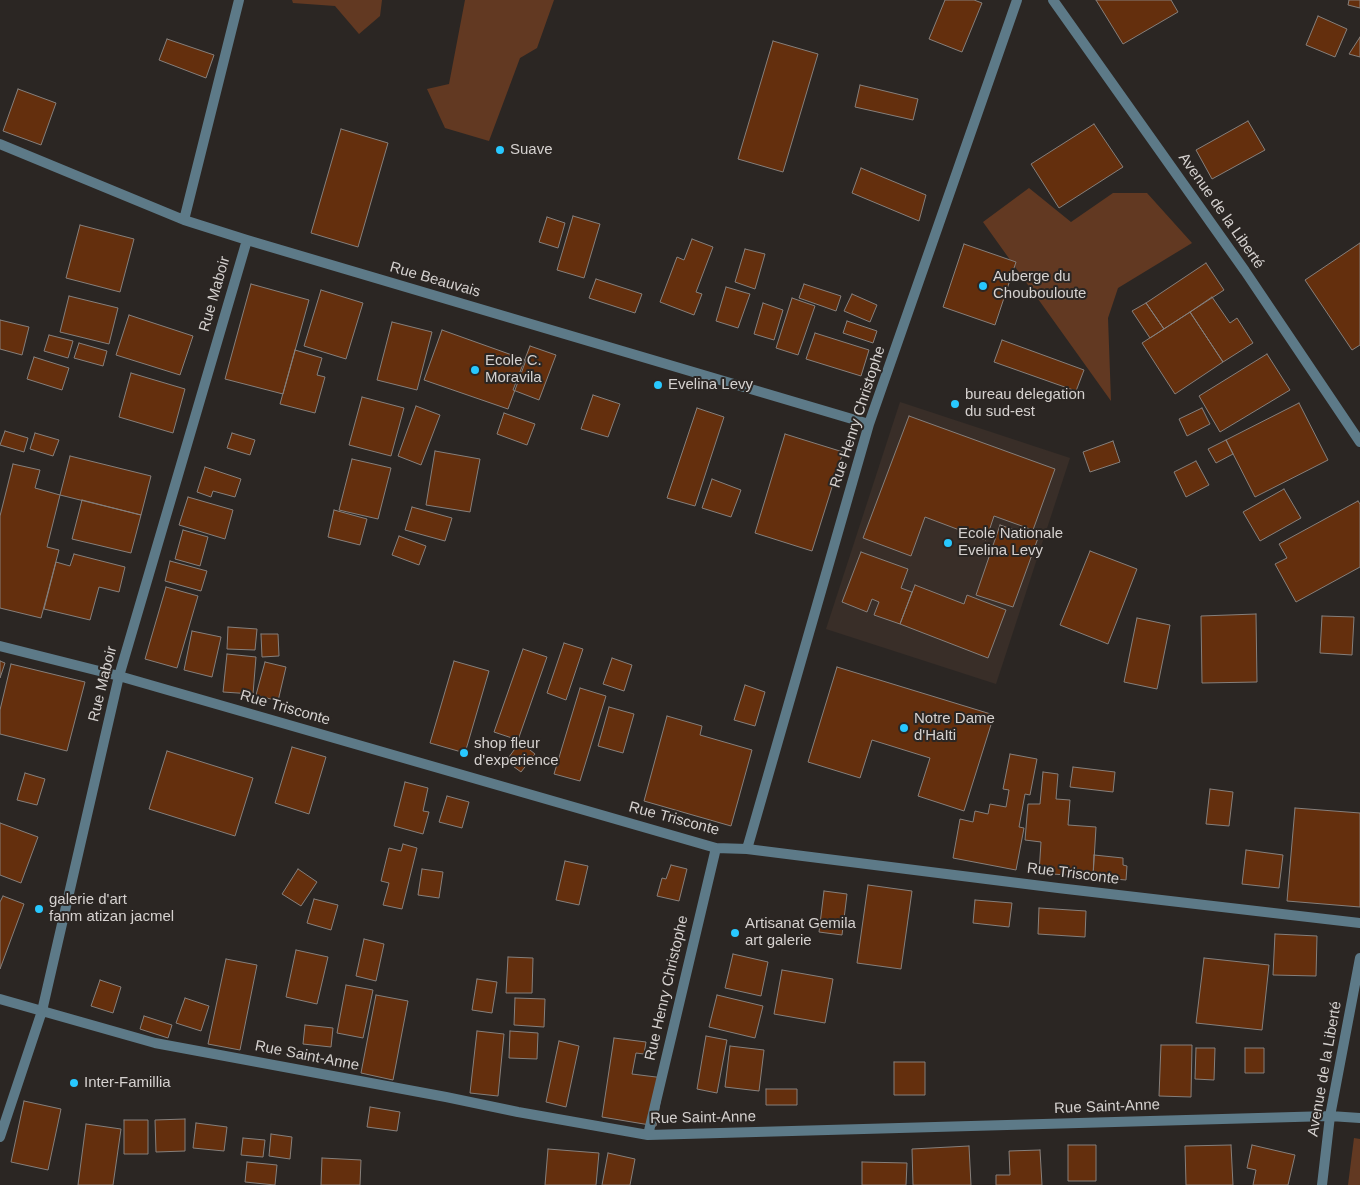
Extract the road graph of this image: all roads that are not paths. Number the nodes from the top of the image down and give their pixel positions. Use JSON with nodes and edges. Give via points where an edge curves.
{"nodes":[{"id":1,"x":239,"y":0,"type":"edge"},
{"id":2,"x":1017,"y":0,"type":"edge"},
{"id":3,"x":1053,"y":0,"type":"edge"},
{"id":4,"x":0,"y":144,"type":"edge"},
{"id":5,"x":184,"y":220,"type":"junction"},
{"id":6,"x":247,"y":240,"type":"junction"},
{"id":7,"x":869,"y":424,"type":"junction"},
{"id":8,"x":1360,"y":442,"type":"edge"},
{"id":9,"x":0,"y":646,"type":"edge"},
{"id":10,"x":119,"y":676,"type":"junction"},
{"id":11,"x":716,"y":848,"type":"junction"},
{"id":12,"x":747,"y":849,"type":"junction"},
{"id":13,"x":1360,"y":923,"type":"edge"},
{"id":14,"x":1360,"y":958,"type":"edge"},
{"id":15,"x":0,"y":999,"type":"edge"},
{"id":16,"x":42,"y":1010,"type":"junction"},
{"id":17,"x":1330,"y":1116,"type":"junction"},
{"id":18,"x":1360,"y":1118,"type":"edge"},
{"id":19,"x":648,"y":1135,"type":"junction"},
{"id":20,"x":0,"y":1137,"type":"edge"},
{"id":21,"x":1322,"y":1185,"type":"edge"}],
"edges":[{"from":1,"to":5,"type":"street"},
{"from":2,"to":7,"type":"street","name":"Rue Henry Christophe"},
{"from":3,"to":8,"type":"street","name":"Avenue de la Liberté","via":[[1245,271]]},
{"from":4,"to":5,"type":"street","name":"Rue Beauvais"},
{"from":5,"to":6,"type":"street","name":"Rue Beauvais"},
{"from":6,"to":7,"type":"street","name":"Rue Beauvais"},
{"from":6,"to":10,"type":"street","name":"Rue Maboir"},
{"from":7,"to":12,"type":"street","name":"Rue Henry Christophe"},
{"from":9,"to":10,"type":"street","name":"Rue Trisconte"},
{"from":10,"to":11,"type":"street","name":"Rue Trisconte"},
{"from":10,"to":16,"type":"street","name":"Rue Maboir"},
{"from":11,"to":12,"type":"street","name":"Rue Trisconte"},
{"from":11,"to":19,"type":"street","name":"Rue Henry Christophe"},
{"from":12,"to":13,"type":"street","name":"Rue Trisconte"},
{"from":14,"to":17,"type":"street","name":"Avenue de la Liberté"},
{"from":15,"to":16,"type":"street","name":"Rue Saint-Anne"},
{"from":16,"to":19,"type":"street","name":"Rue Saint-Anne","via":[[155,1043]]},
{"from":16,"to":20,"type":"street","name":"Rue Maboir"},
{"from":17,"to":18,"type":"street","name":"Rue Saint-Anne"},
{"from":17,"to":19,"type":"street","name":"Rue Saint-Anne"},
{"from":17,"to":21,"type":"street","name":"Avenue de la Liberté"}]}
